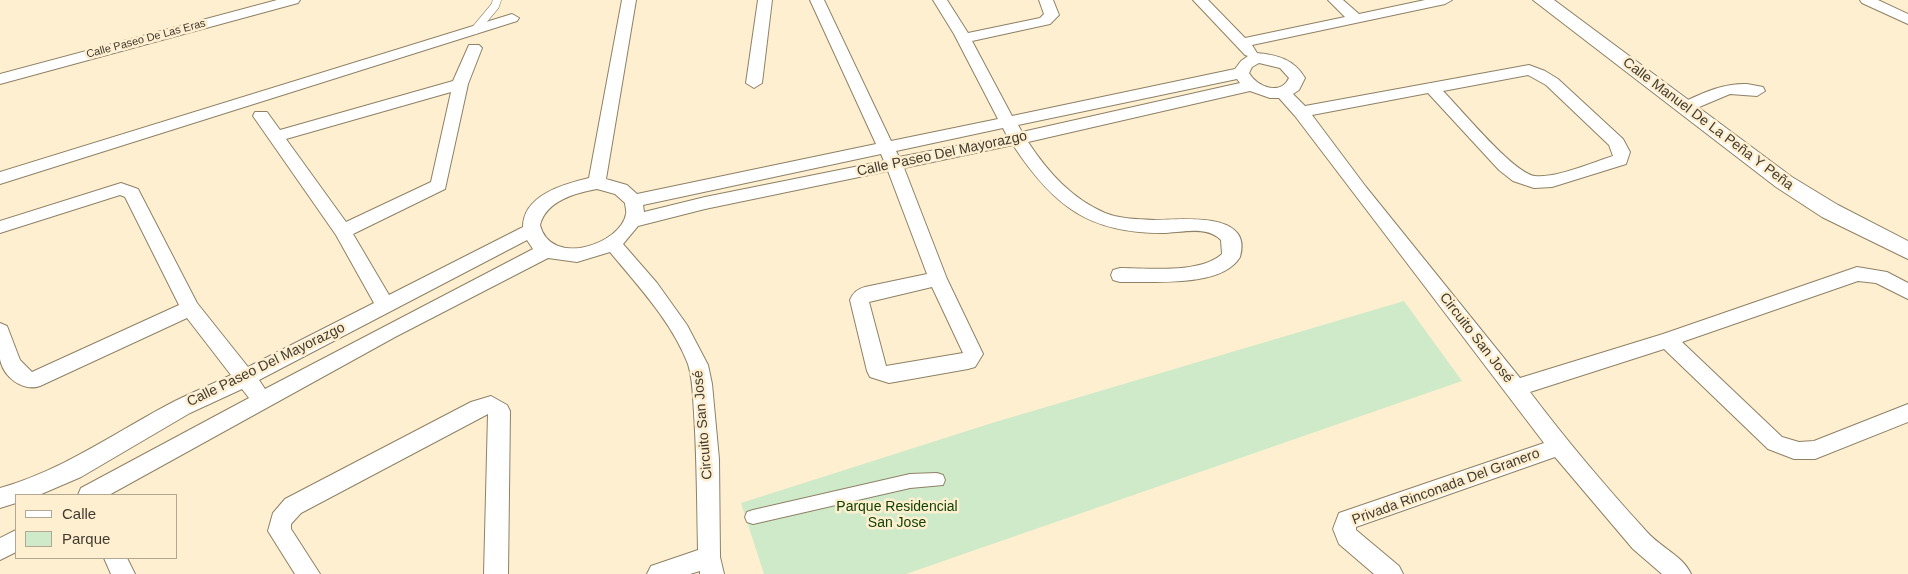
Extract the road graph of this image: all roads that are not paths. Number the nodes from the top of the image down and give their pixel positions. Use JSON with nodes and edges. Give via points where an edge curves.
{"nodes":[{"id":1,"x":293,"y":0,"type":"edge"},
{"id":2,"x":497,"y":0,"type":"edge"},
{"id":3,"x":629,"y":0,"type":"edge"},
{"id":4,"x":765,"y":0,"type":"edge"},
{"id":5,"x":817,"y":0,"type":"edge"},
{"id":6,"x":940,"y":0,"type":"edge"},
{"id":7,"x":1046,"y":0,"type":"edge"},
{"id":8,"x":1200,"y":0,"type":"edge"},
{"id":9,"x":1335,"y":0,"type":"edge"},
{"id":10,"x":1445,"y":0,"type":"edge"},
{"id":11,"x":1542,"y":0,"type":"edge"},
{"id":12,"x":1867,"y":0,"type":"edge"},
{"id":13,"x":512,"y":18,"type":"dead end"},
{"id":14,"x":1354,"y":18,"type":"junction"},
{"id":15,"x":1908,"y":20,"type":"edge"},
{"id":16,"x":475,"y":30,"type":"junction"},
{"id":17,"x":964,"y":38,"type":"junction"},
{"id":18,"x":1242,"y":43,"type":"junction"},
{"id":19,"x":474,"y":48,"type":"dead end"},
{"id":20,"x":1256,"y":58,"type":"junction"},
{"id":21,"x":0,"y":79,"type":"edge"},
{"id":22,"x":1246,"y":79,"type":"junction"},
{"id":23,"x":754,"y":83,"type":"dead end"},
{"id":24,"x":460,"y":84,"type":"junction"},
{"id":25,"x":1433,"y":89,"type":"junction"},
{"id":26,"x":1757,"y":91,"type":"dead end"},
{"id":27,"x":1282,"y":92,"type":"junction"},
{"id":28,"x":1684,"y":108,"type":"junction"},
{"id":29,"x":1301,"y":112,"type":"junction"},
{"id":30,"x":261,"y":116,"type":"dead end"},
{"id":31,"x":1012,"y":131,"type":"junction"},
{"id":32,"x":275,"y":137,"type":"junction"},
{"id":33,"x":890,"y":156,"type":"junction"},
{"id":34,"x":0,"y":178,"type":"edge"},
{"id":35,"x":598,"y":183,"type":"junction"},
{"id":36,"x":633,"y":201,"type":"junction"},
{"id":37,"x":634,"y":221,"type":"junction"},
{"id":38,"x":0,"y":227,"type":"edge"},
{"id":39,"x":532,"y":230,"type":"junction"},
{"id":40,"x":343,"y":231,"type":"junction"},
{"id":41,"x":613,"y":244,"type":"junction"},
{"id":42,"x":547,"y":250,"type":"junction"},
{"id":43,"x":1908,"y":251,"type":"edge"},
{"id":44,"x":1120,"y":275,"type":"dead end"},
{"id":45,"x":938,"y":279,"type":"junction"},
{"id":46,"x":1908,"y":292,"type":"edge"},
{"id":47,"x":386,"y":306,"type":"junction"},
{"id":48,"x":190,"y":308,"type":"junction"},
{"id":49,"x":0,"y":331,"type":"edge"},
{"id":50,"x":1667,"y":340,"type":"junction"},
{"id":51,"x":245,"y":378,"type":"junction"},
{"id":52,"x":1516,"y":388,"type":"junction"},
{"id":53,"x":263,"y":401,"type":"junction"},
{"id":54,"x":1908,"y":413,"type":"edge"},
{"id":55,"x":1559,"y":447,"type":"junction"},
{"id":56,"x":73,"y":470,"type":"junction"},
{"id":57,"x":937,"y":480,"type":"dead end"},
{"id":58,"x":84,"y":494,"type":"edge"},
{"id":59,"x":91,"y":494,"type":"edge"},
{"id":60,"x":0,"y":498,"type":"edge"},
{"id":61,"x":753,"y":517,"type":"dead end"},
{"id":62,"x":15,"y":541,"type":"edge"},
{"id":63,"x":0,"y":550,"type":"edge"},
{"id":64,"x":115,"y":559,"type":"edge"},
{"id":65,"x":711,"y":566,"type":"edge"},
{"id":66,"x":122,"y":574,"type":"edge"},
{"id":67,"x":308,"y":574,"type":"edge"},
{"id":68,"x":496,"y":574,"type":"edge"},
{"id":69,"x":659,"y":574,"type":"edge"},
{"id":70,"x":1391,"y":574,"type":"edge"},
{"id":71,"x":1678,"y":574,"type":"edge"}],
"edges":[{"from":1,"to":21,"type":"street","name":"Calle Paseo De Las Eras"},
{"from":2,"to":16,"type":"lane"},
{"from":3,"to":35,"type":"street"},
{"from":4,"to":23,"type":"street"},
{"from":5,"to":33,"type":"street"},
{"from":6,"to":17,"type":"street"},
{"from":7,"to":17,"type":"street","via":[[1052,15],[1045,22]]},
{"from":8,"to":18,"type":"street"},
{"from":9,"to":14,"type":"street"},
{"from":10,"to":14,"type":"street"},
{"from":11,"to":28,"type":"street","name":"Calle Manuel De La Peña Y Peña"},
{"from":12,"to":15,"type":"street"},
{"from":13,"to":16,"type":"street"},
{"from":14,"to":18,"type":"street"},
{"from":16,"to":34,"type":"street"},
{"from":17,"to":31,"type":"street"},
{"from":18,"to":20,"type":"street"},
{"from":19,"to":24,"type":"street"},
{"from":20,"to":22,"type":"street","via":[[1246,64]]},
{"from":20,"to":27,"type":"street","via":[[1279,61],[1294,71],[1296,84]]},
{"from":22,"to":27,"type":"street","via":[[1266,92]]},
{"from":22,"to":31,"type":"street","name":"Calle Paseo Del Mayorazgo"},
{"from":24,"to":32,"type":"street"},
{"from":24,"to":40,"type":"street","via":[[438,185]]},
{"from":25,"to":25,"type":"street","via":[[1505,166],[1526,180],[1552,180],[1620,160],[1622,155],[1610,137],[1552,82],[1535,72],[1522,70]]},
{"from":25,"to":29,"type":"street"},
{"from":26,"to":28,"type":"street","via":[[1743,86],[1731,88]]},
{"from":27,"to":29,"type":"street","name":"Circuito San José"},
{"from":28,"to":43,"type":"street","name":"Calle Manuel De La Peña Y Peña","via":[[1784,182],[1830,211]]},
{"from":29,"to":52,"type":"street","name":"Circuito San José"},
{"from":30,"to":32,"type":"street"},
{"from":31,"to":33,"type":"street","name":"Calle Paseo Del Mayorazgo"},
{"from":31,"to":44,"type":"street","via":[[1050,183],[1079,208],[1101,218],[1125,223],[1212,226],[1230,237],[1229,259],[1218,267],[1202,272]]},
{"from":32,"to":40,"type":"street"},
{"from":33,"to":36,"type":"street","name":"Calle Paseo Del Mayorazgo"},
{"from":33,"to":37,"type":"street","name":"Calle Paseo Del Mayorazgo"},
{"from":33,"to":45,"type":"street"},
{"from":35,"to":36,"type":"street","via":[[623,190]]},
{"from":35,"to":39,"type":"street","via":[[566,190],[552,197],[540,207]]},
{"from":36,"to":37,"type":"street"},
{"from":37,"to":41,"type":"street"},
{"from":38,"to":48,"type":"street","via":[[114,191],[127,190],[132,193]]},
{"from":39,"to":42,"type":"street","via":[[540,245]]},
{"from":39,"to":47,"type":"street","name":"Calle Paseo Del Mayorazgo"},
{"from":40,"to":47,"type":"street"},
{"from":41,"to":42,"type":"street","via":[[597,252],[579,255],[562,255]]},
{"from":41,"to":65,"type":"street","name":"Circuito San José","via":[[680,330],[698,365],[708,459]]},
{"from":42,"to":53,"type":"street","name":"Calle Paseo Del Mayorazgo"},
{"from":45,"to":45,"type":"street","via":[[865,294],[859,300],[877,371],[889,375],[971,359],[972,350]]},
{"from":46,"to":50,"type":"street","via":[[1880,277],[1856,274]]},
{"from":47,"to":51,"type":"street","name":"Calle Paseo Del Mayorazgo"},
{"from":48,"to":49,"type":"street","via":[[33,380],[24,379],[15,370]]},
{"from":48,"to":51,"type":"street"},
{"from":50,"to":52,"type":"street"},
{"from":50,"to":54,"type":"street","via":[[1774,443],[1788,449],[1815,450]]},
{"from":51,"to":53,"type":"street"},
{"from":51,"to":56,"type":"street","name":"Calle Paseo Del Mayorazgo","via":[[183,406]]},
{"from":52,"to":55,"type":"street","name":"Circuito San José"},
{"from":53,"to":59,"type":"street","name":"Calle Paseo Del Mayorazgo"},
{"from":55,"to":70,"type":"street","name":"Privada Rinconada Del Granero","via":[[1348,520],[1344,528],[1347,537]]},
{"from":55,"to":71,"type":"street","name":"Circuito San José","via":[[1640,542]]},
{"from":56,"to":58,"type":"street"},
{"from":56,"to":60,"type":"street","name":"Calle Paseo Del Mayorazgo","via":[[28,490]]},
{"from":57,"to":61,"type":"street","via":[[910,481]]},
{"from":62,"to":63,"type":"street"},
{"from":64,"to":66,"type":"street"},
{"from":65,"to":69,"type":"street"},
{"from":67,"to":68,"type":"street","via":[[279,531],[281,520],[293,506],[478,408],[491,405],[500,411]]}]}
